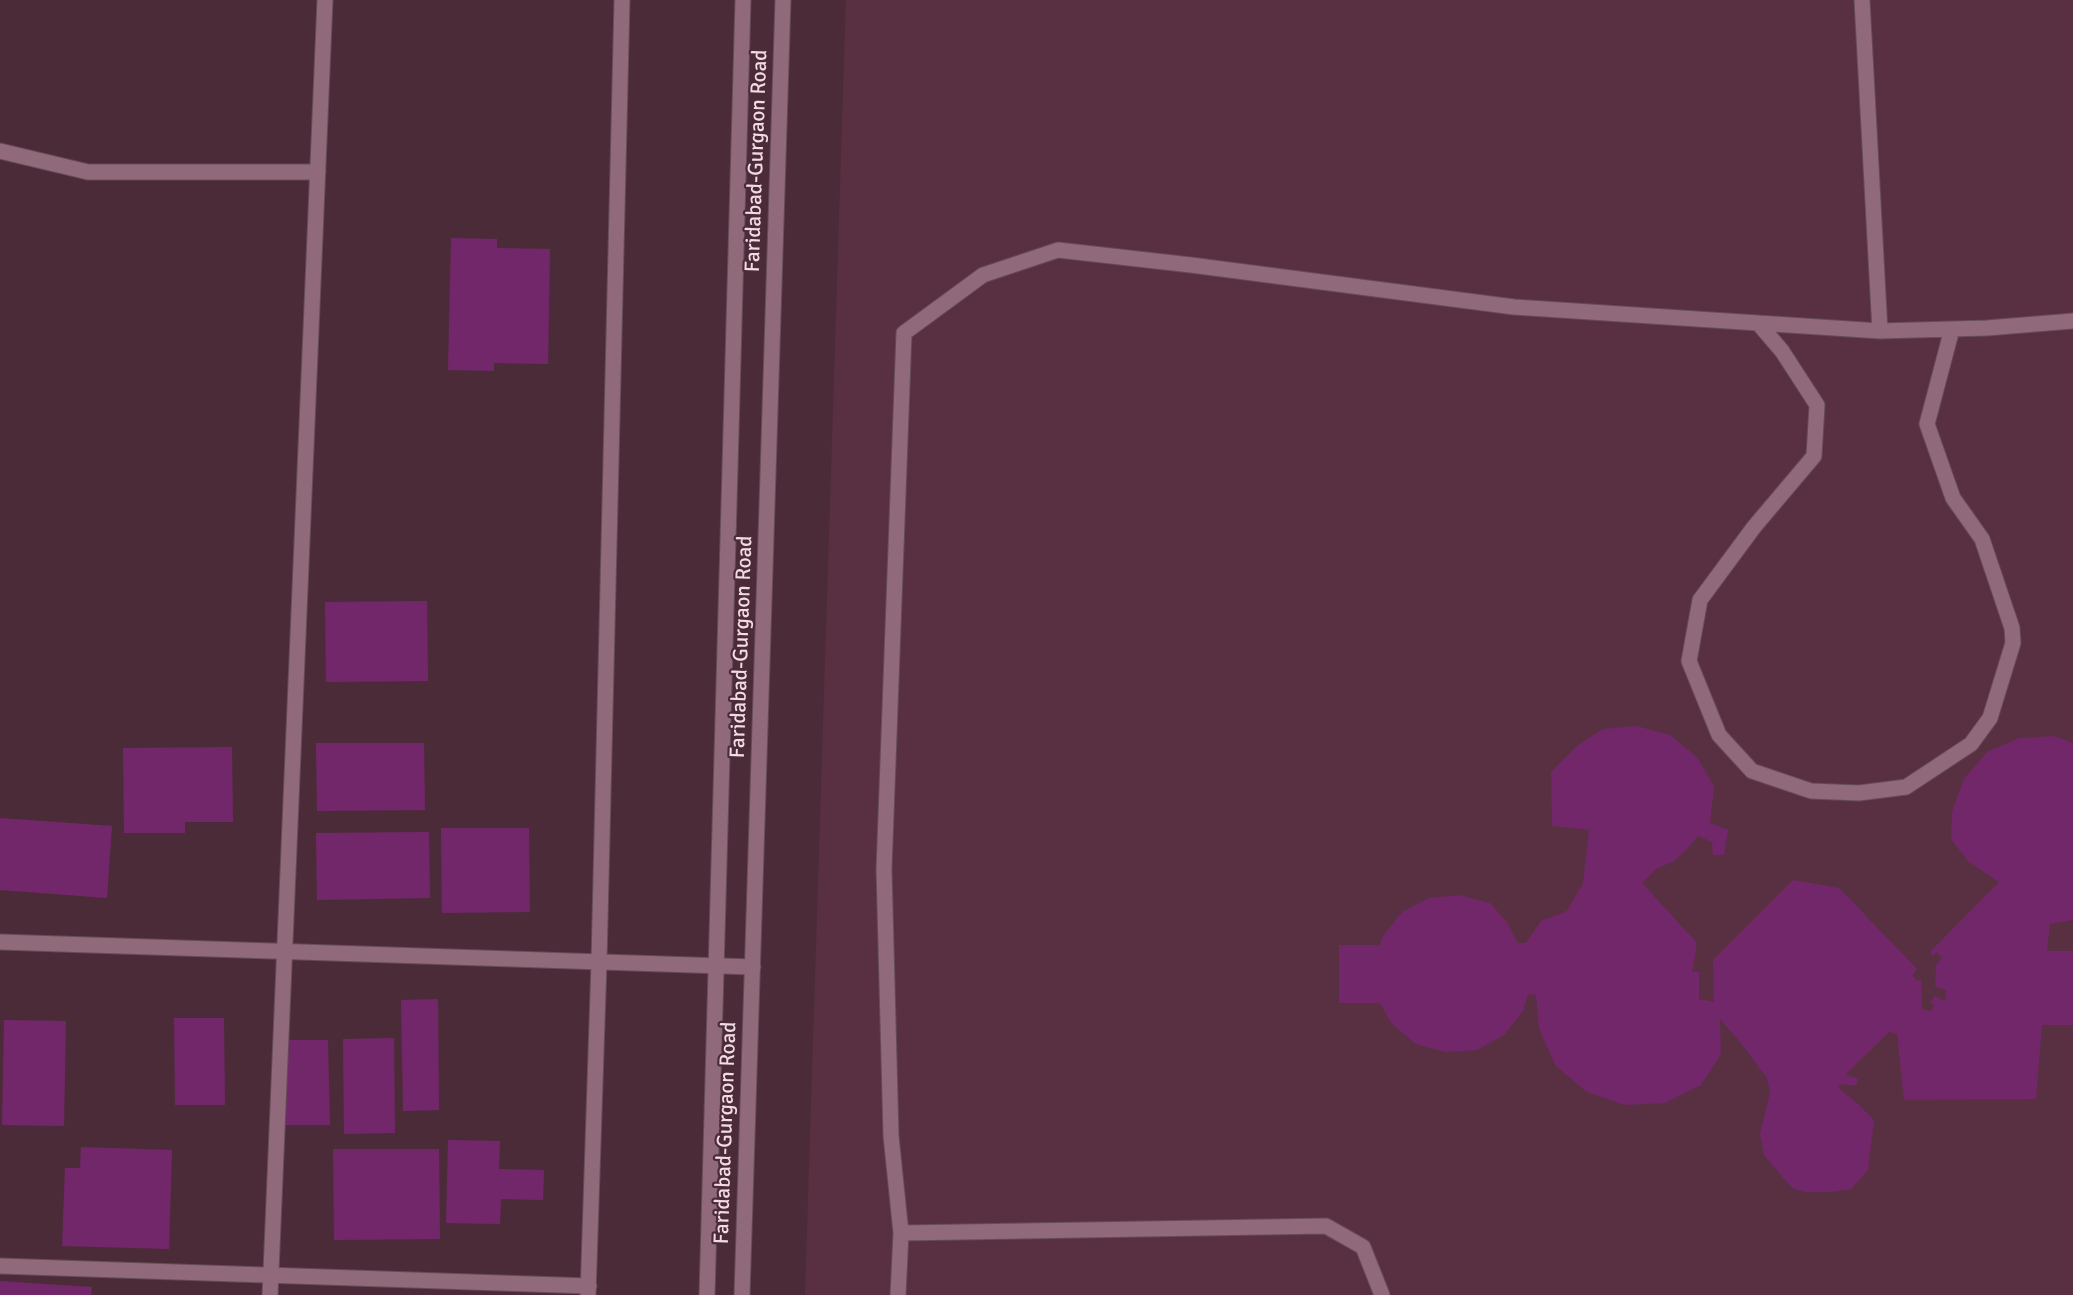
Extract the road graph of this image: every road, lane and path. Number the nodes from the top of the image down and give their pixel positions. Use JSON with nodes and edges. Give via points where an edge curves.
{"nodes":[{"id":1,"x":325,"y":0,"type":"edge"},
{"id":2,"x":622,"y":0,"type":"edge"},
{"id":3,"x":743,"y":0,"type":"edge"},
{"id":4,"x":783,"y":0,"type":"edge"},
{"id":5,"x":1862,"y":0,"type":"edge"},
{"id":6,"x":0,"y":151,"type":"edge"},
{"id":7,"x":318,"y":172,"type":"junction"},
{"id":8,"x":2073,"y":321,"type":"edge"},
{"id":9,"x":1758,"y":323,"type":"junction"},
{"id":10,"x":1952,"y":329,"type":"junction"},
{"id":11,"x":1880,"y":332,"type":"junction"},
{"id":12,"x":0,"y":942,"type":"edge"},
{"id":13,"x":285,"y":952,"type":"junction"},
{"id":14,"x":598,"y":962,"type":"junction"},
{"id":15,"x":717,"y":966,"type":"junction"},
{"id":16,"x":753,"y":967,"type":"junction"},
{"id":17,"x":902,"y":1233,"type":"junction"},
{"id":18,"x":0,"y":1266,"type":"edge"},
{"id":19,"x":271,"y":1275,"type":"junction"},
{"id":20,"x":589,"y":1291,"type":"edge"},
{"id":21,"x":270,"y":1295,"type":"edge"},
{"id":22,"x":707,"y":1295,"type":"edge"},
{"id":23,"x":742,"y":1295,"type":"edge"},
{"id":24,"x":898,"y":1295,"type":"edge"},
{"id":25,"x":1382,"y":1295,"type":"edge"}],
"edges":[{"from":1,"to":7,"type":"street"},
{"from":2,"to":14,"type":"street"},
{"from":3,"to":15,"type":"street","name":"Faridabad-Gurgaon Road"},
{"from":4,"to":16,"type":"street","name":"Faridabad-Gurgaon Road"},
{"from":5,"to":11,"type":"street"},
{"from":6,"to":7,"type":"street","via":[[88,172]]},
{"from":7,"to":13,"type":"street"},
{"from":8,"to":10,"type":"street"},
{"from":9,"to":10,"type":"street","via":[[1782,351],[1817,405],[1814,456],[1754,526],[1700,600],[1689,661],[1719,735],[1752,771],[1811,790],[1859,793],[1906,787],[1971,744],[1990,718],[2013,642],[2012,628],[1982,539],[1953,498],[1927,424]]},
{"from":9,"to":11,"type":"street"},
{"from":9,"to":17,"type":"street","via":[[1514,307],[1058,250],[983,275],[904,333],[884,869],[891,1136]]},
{"from":10,"to":11,"type":"street"},
{"from":12,"to":13,"type":"street"},
{"from":13,"to":14,"type":"street"},
{"from":13,"to":19,"type":"street"},
{"from":14,"to":15,"type":"street"},
{"from":14,"to":20,"type":"street"},
{"from":15,"to":16,"type":"street"},
{"from":15,"to":22,"type":"street","name":"Faridabad-Gurgaon Road"},
{"from":16,"to":23,"type":"street","name":"Faridabad-Gurgaon Road"},
{"from":17,"to":24,"type":"street"},
{"from":17,"to":25,"type":"street","via":[[1326,1226],[1363,1247]]},
{"from":18,"to":19,"type":"street"},
{"from":19,"to":20,"type":"street"},
{"from":19,"to":21,"type":"street"}]}
